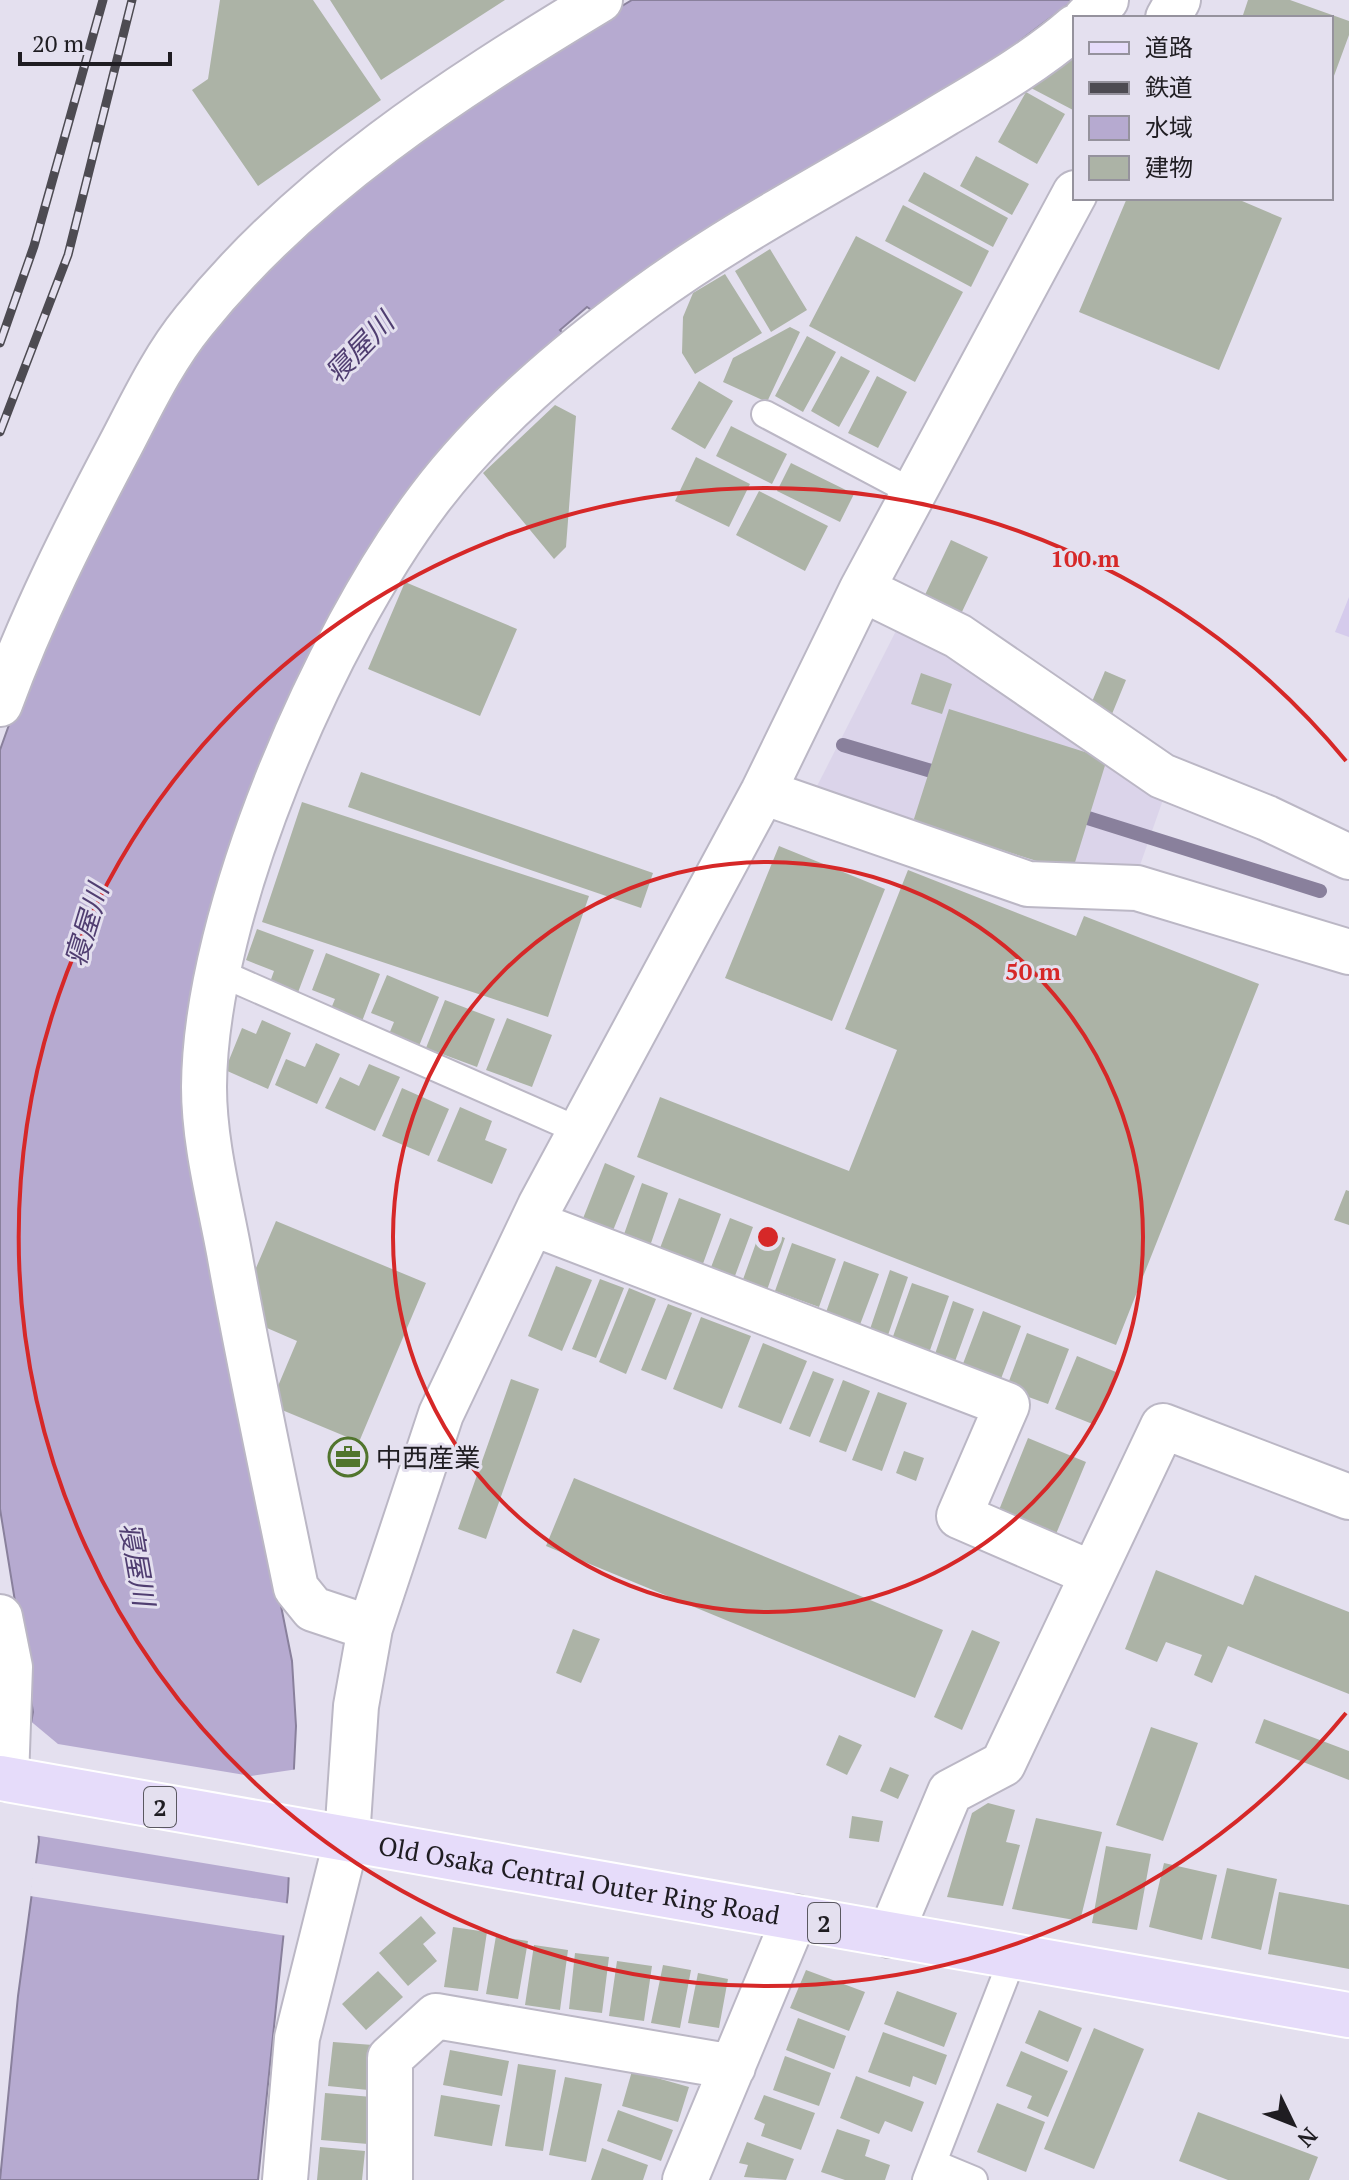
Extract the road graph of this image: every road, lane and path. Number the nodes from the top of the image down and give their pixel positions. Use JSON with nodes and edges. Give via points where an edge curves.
{"nodes":[{"id":1,"x":600,"y":0,"type":"edge"},
{"id":2,"x":1106,"y":0,"type":"edge"},
{"id":3,"x":1088,"y":16,"type":"edge"},
{"id":4,"x":1073,"y":28,"type":"edge"},
{"id":5,"x":1073,"y":197,"type":"edge"},
{"id":6,"x":765,"y":414,"type":"dead end"},
{"id":7,"x":914,"y":493,"type":"junction"},
{"id":8,"x":862,"y":589,"type":"junction"},
{"id":9,"x":0,"y":704,"type":"edge"},
{"id":10,"x":763,"y":792,"type":"junction"},
{"id":11,"x":1349,"y":857,"type":"edge"},
{"id":12,"x":1349,"y":952,"type":"edge"},
{"id":13,"x":218,"y":972,"type":"junction"},
{"id":14,"x":580,"y":1131,"type":"junction"},
{"id":15,"x":532,"y":1223,"type":"junction"},
{"id":16,"x":1349,"y":1497,"type":"edge"},
{"id":17,"x":1093,"y":1574,"type":"junction"},
{"id":18,"x":0,"y":1617,"type":"edge"},
{"id":19,"x":370,"y":1628,"type":"junction"},
{"id":20,"x":9,"y":1780,"type":"edge"},
{"id":21,"x":347,"y":1838,"type":"junction"},
{"id":22,"x":795,"y":1917,"type":"junction"},
{"id":23,"x":890,"y":1935,"type":"junction"},
{"id":24,"x":1013,"y":1957,"type":"junction"},
{"id":25,"x":1349,"y":2015,"type":"edge"},
{"id":26,"x":733,"y":2067,"type":"junction"},
{"id":27,"x":930,"y":2172,"type":"edge"},
{"id":28,"x":285,"y":2180,"type":"edge"},
{"id":29,"x":390,"y":2180,"type":"edge"},
{"id":30,"x":685,"y":2180,"type":"edge"},
{"id":31,"x":974,"y":2180,"type":"edge"}],
"edges":[{"from":1,"to":9,"type":"street","via":[[470,79],[384,142],[274,235],[221,288],[170,354],[124,438],[48,582]]},
{"from":2,"to":3,"type":"street"},
{"from":4,"to":13,"type":"street","via":[[978,94],[650,293],[568,357],[471,450],[430,498],[342,640],[266,815]]},
{"from":5,"to":7,"type":"street"},
{"from":6,"to":7,"type":"lane"},
{"from":7,"to":8,"type":"street"},
{"from":8,"to":10,"type":"street"},
{"from":8,"to":11,"type":"street","via":[[958,636],[1162,776]]},
{"from":10,"to":12,"type":"street","via":[[1028,884],[1137,888]]},
{"from":10,"to":14,"type":"street"},
{"from":13,"to":14,"type":"lane"},
{"from":13,"to":19,"type":"street","via":[[207,1039],[207,1133],[296,1588],[313,1609]]},
{"from":14,"to":15,"type":"street"},
{"from":15,"to":17,"type":"street","via":[[1007,1405],[959,1516]]},
{"from":15,"to":19,"type":"street","via":[[441,1414]]},
{"from":16,"to":17,"type":"street","via":[[1163,1426]]},
{"from":17,"to":23,"type":"street","via":[[1003,1764],[950,1792]]},
{"from":18,"to":20,"type":"street","via":[[10,1667]]},
{"from":19,"to":21,"type":"street","via":[[356,1706]]},
{"from":20,"to":21,"type":"main road","name":"Old Osaka Central Outer Ring Road","number":"2"},
{"from":21,"to":22,"type":"main road","name":"Old Osaka Central Outer Ring Road","number":"2"},
{"from":21,"to":28,"type":"street","via":[[297,2038]]},
{"from":22,"to":23,"type":"main road","name":"Old Osaka Central Outer Ring Road","number":"2"},
{"from":22,"to":26,"type":"street"},
{"from":23,"to":24,"type":"main road","name":"Old Osaka Central Outer Ring Road","number":"2"},
{"from":24,"to":25,"type":"main road","name":"Old Osaka Central Outer Ring Road","number":"2"},
{"from":24,"to":27,"type":"lane"},
{"from":26,"to":29,"type":"street","via":[[436,2016],[390,2058]]},
{"from":26,"to":30,"type":"street"},
{"from":27,"to":31,"type":"lane"}]}
